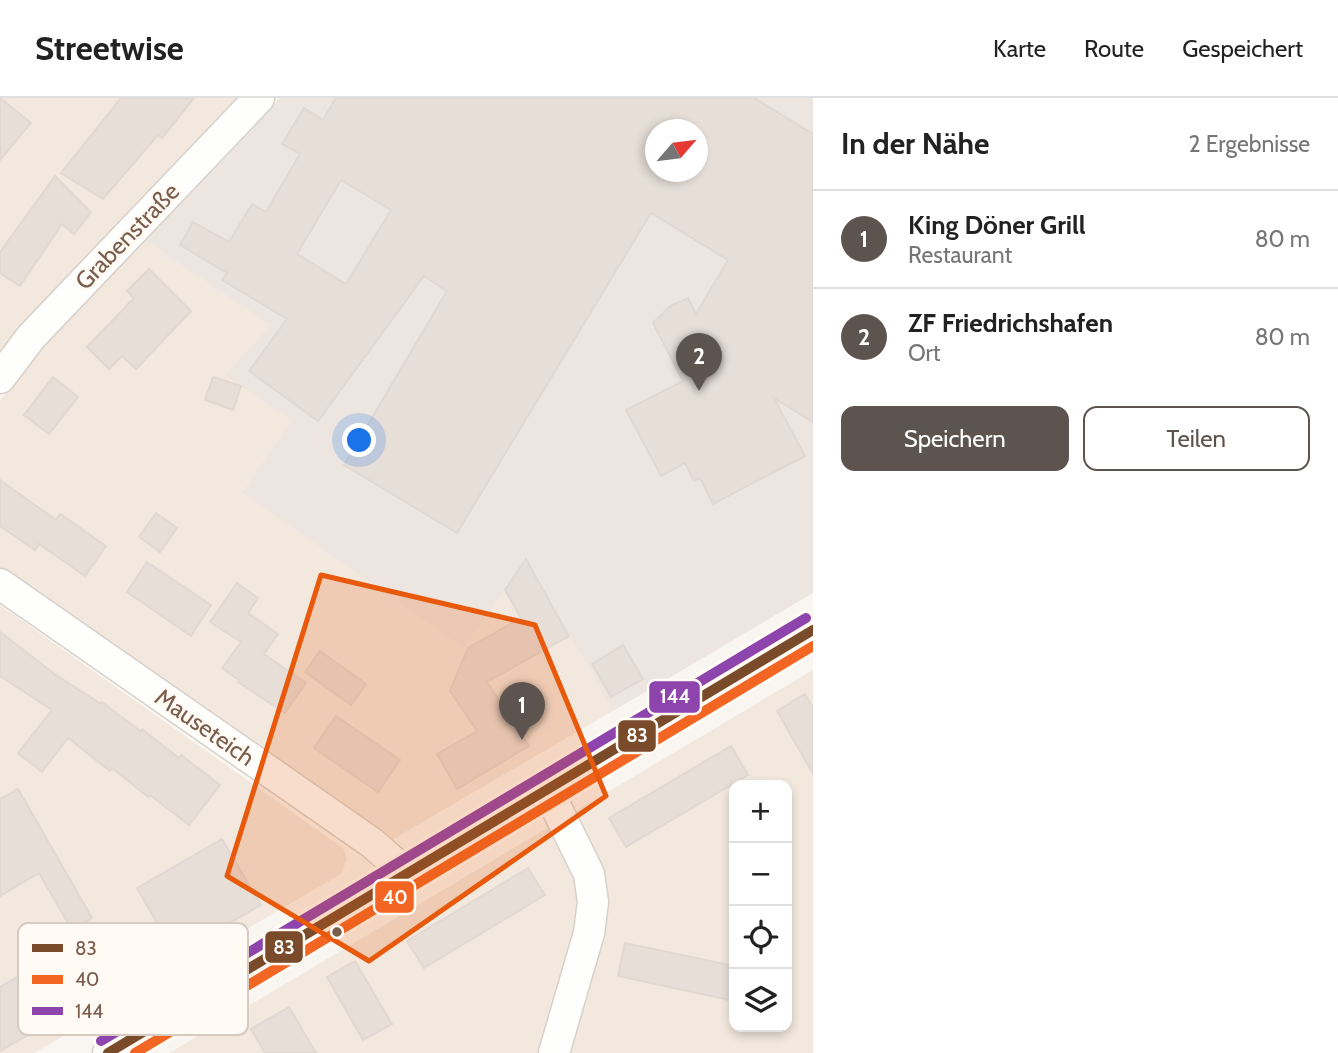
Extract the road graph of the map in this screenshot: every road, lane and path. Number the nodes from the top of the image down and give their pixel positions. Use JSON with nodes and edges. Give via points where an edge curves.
{"nodes":[{"id":1,"x":259,"y":98,"type":"edge"},
{"id":2,"x":0,"y":379,"type":"edge"},
{"id":3,"x":0,"y":584,"type":"edge"},
{"id":4,"x":813,"y":630,"type":"edge"},
{"id":5,"x":547,"y":789,"type":"junction"},
{"id":6,"x":406,"y":873,"type":"junction"},
{"id":7,"x":248,"y":968,"type":"edge"},
{"id":8,"x":138,"y":1035,"type":"edge"},
{"id":9,"x":108,"y":1053,"type":"edge"},
{"id":10,"x":554,"y":1053,"type":"edge"}],
"edges":[{"from":1,"to":2,"type":"street","name":"Grabenstraße","via":[[31,337]]},
{"from":3,"to":6,"type":"street","name":"Mauseteich","via":[[372,843]]},
{"from":4,"to":5,"type":"street"},
{"from":5,"to":6,"type":"street"},
{"from":5,"to":10,"type":"street","via":[[589,874],[593,902],[589,933]]},
{"from":6,"to":7,"type":"street"},
{"from":8,"to":9,"type":"street"}]}
